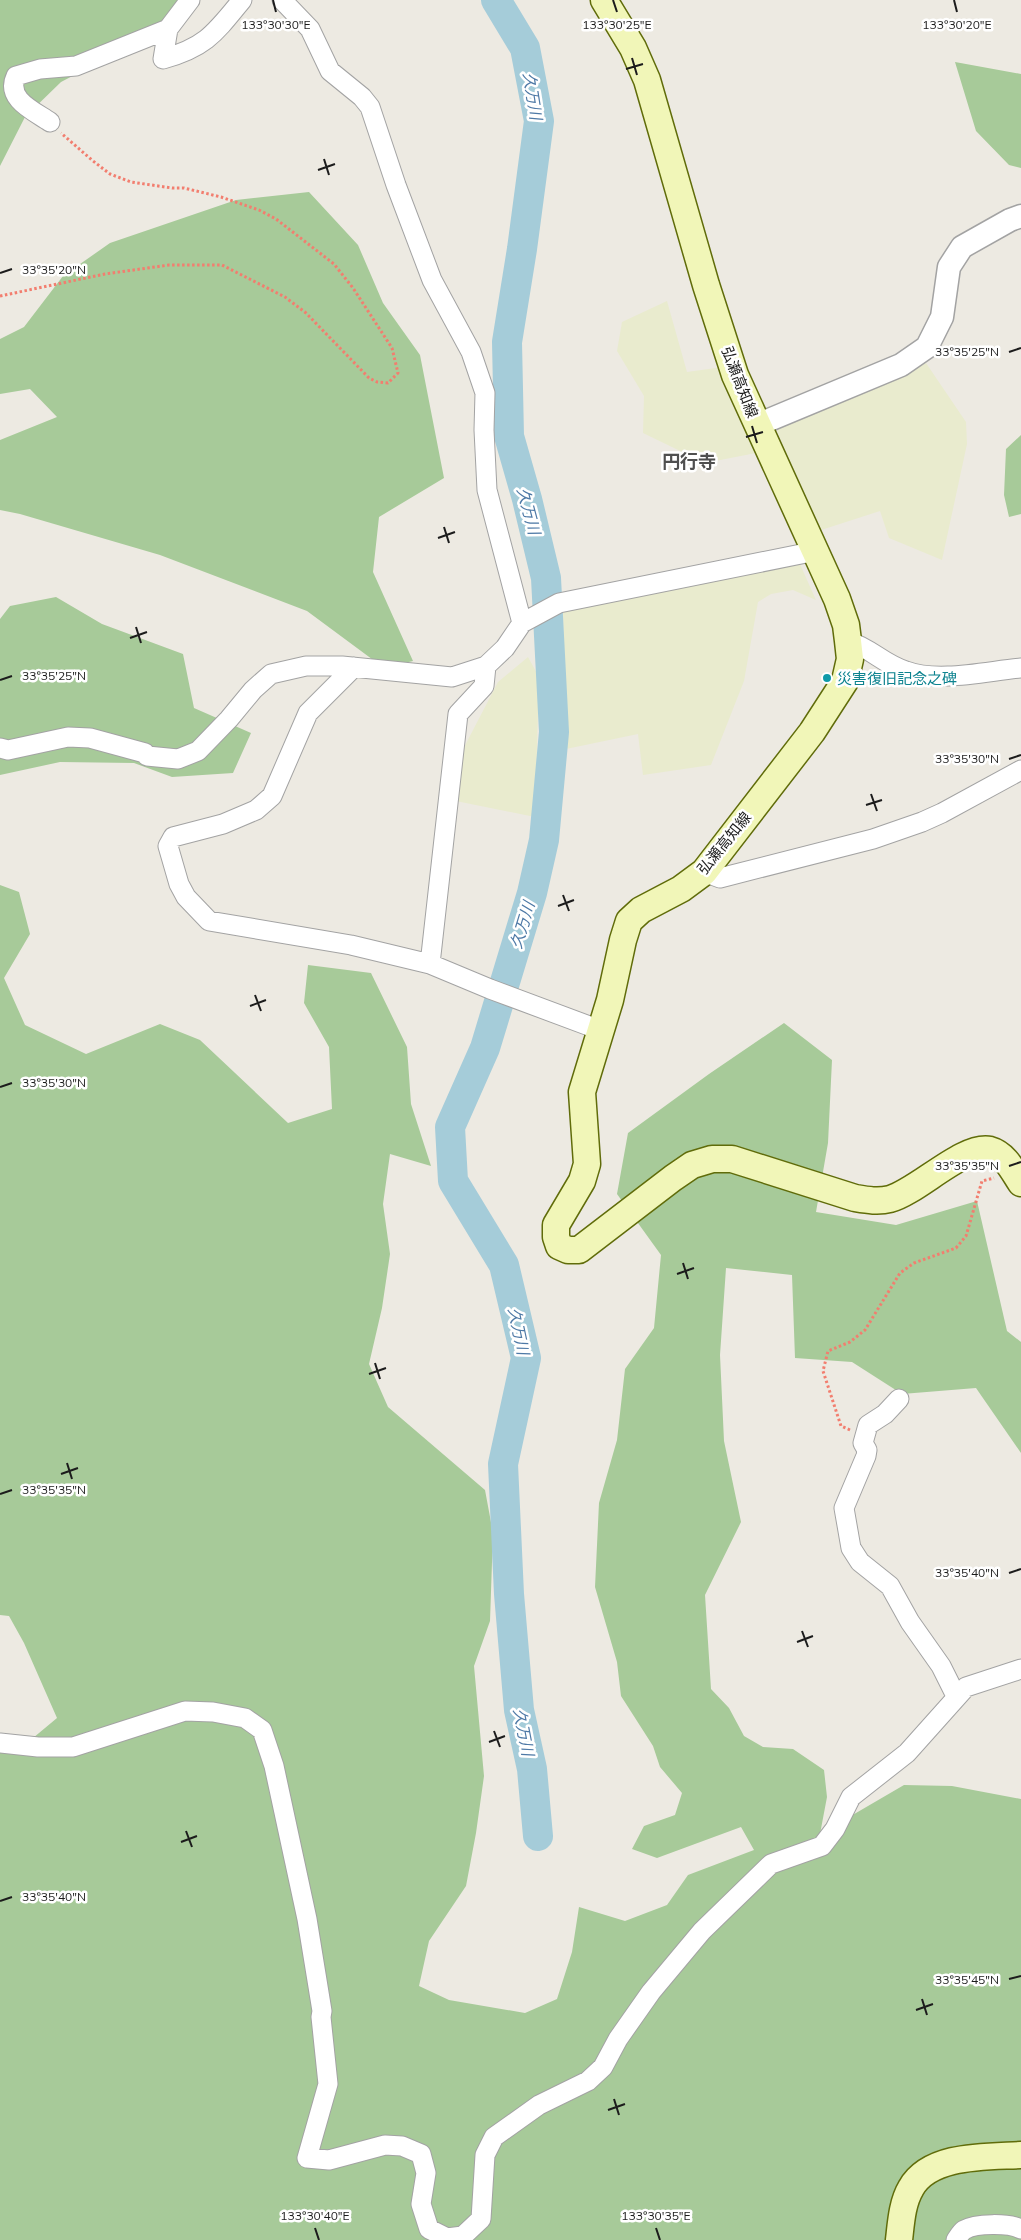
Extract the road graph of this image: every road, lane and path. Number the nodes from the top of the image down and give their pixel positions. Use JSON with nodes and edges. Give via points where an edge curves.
{"nodes":[{"id":1,"x":190,"y":0,"type":"edge"},
{"id":2,"x":242,"y":0,"type":"edge"},
{"id":3,"x":282,"y":0,"type":"edge"},
{"id":4,"x":604,"y":0,"type":"edge"},
{"id":5,"x":168,"y":29,"type":"junction"},
{"id":6,"x":50,"y":122,"type":"joint"},
{"id":7,"x":1021,"y":216,"type":"edge"},
{"id":8,"x":0,"y":296,"type":"edge"},
{"id":9,"x":757,"y":425,"type":"junction"},
{"id":10,"x":816,"y":551,"type":"junction"},
{"id":11,"x":522,"y":623,"type":"junction"},
{"id":12,"x":848,"y":641,"type":"junction"},
{"id":13,"x":486,"y":666,"type":"junction"},
{"id":14,"x":354,"y":667,"type":"junction"},
{"id":15,"x":1021,"y":668,"type":"edge"},
{"id":16,"x":0,"y":748,"type":"edge"},
{"id":17,"x":1021,"y":770,"type":"edge"},
{"id":18,"x":704,"y":872,"type":"junction"},
{"id":19,"x":430,"y":964,"type":"junction"},
{"id":20,"x":600,"y":1030,"type":"junction"},
{"id":21,"x":1011,"y":1182,"type":"edge"},
{"id":22,"x":899,"y":1399,"type":"dead end"},
{"id":23,"x":868,"y":1425,"type":"junction"},
{"id":24,"x":1021,"y":1669,"type":"edge"},
{"id":25,"x":956,"y":1696,"type":"junction"},
{"id":26,"x":0,"y":1743,"type":"edge"},
{"id":27,"x":1021,"y":2155,"type":"edge"},
{"id":28,"x":1021,"y":2229,"type":"edge"},
{"id":29,"x":899,"y":2240,"type":"edge"},
{"id":30,"x":956,"y":2240,"type":"edge"}],
"edges":[{"from":1,"to":5,"type":"street"},
{"from":2,"to":5,"type":"street","via":[[213,36],[185,53],[163,58]]},
{"from":3,"to":11,"type":"street","via":[[310,29],[330,71],[370,107],[432,280],[472,352],[485,393],[487,490]]},
{"from":4,"to":9,"type":"main road","name":"弘瀬高知線","via":[[633,48],[647,80],[706,285],[736,375]]},
{"from":5,"to":6,"type":"street","via":[[76,66],[16,76],[13,84],[21,103]]},
{"from":6,"to":8,"type":"path","via":[[110,174],[131,182],[184,188],[221,197],[276,219],[334,264],[392,348],[398,373],[388,383],[369,378],[306,313],[285,297],[222,264],[169,265],[105,274]]},
{"from":7,"to":9,"type":"street","via":[[962,247],[949,267],[942,317],[926,347],[901,364]]},
{"from":9,"to":10,"type":"main road","name":"弘瀬高知線"},
{"from":10,"to":11,"type":"street","via":[[559,603]]},
{"from":10,"to":12,"type":"main road","name":"弘瀬高知線","via":[[840,608]]},
{"from":11,"to":13,"type":"street","via":[[505,648]]},
{"from":12,"to":15,"type":"street","via":[[864,645],[906,672],[943,676]]},
{"from":12,"to":18,"type":"main road","name":"弘瀬高知線","via":[[850,659],[845,681],[832,702]]},
{"from":13,"to":14,"type":"street","via":[[452,677]]},
{"from":13,"to":19,"type":"street","via":[[484,686],[458,714]]},
{"from":14,"to":16,"type":"street","via":[[306,666],[271,674],[198,751],[178,759],[147,756],[90,738],[68,737],[8,750]]},
{"from":14,"to":19,"type":"street","via":[[308,713],[272,796],[256,810],[224,824],[173,837],[168,846],[186,897],[209,921],[342,943]]},
{"from":17,"to":18,"type":"street","via":[[942,813],[873,839],[720,878]]},
{"from":18,"to":20,"type":"main road","name":"弘瀬高知線","via":[[681,889],[641,910],[629,921]]},
{"from":19,"to":20,"type":"street","via":[[490,990]]},
{"from":20,"to":21,"type":"main road","name":"弘瀬高知線","via":[[582,1092],[587,1164],[582,1181],[556,1225],[559,1246],[568,1250],[579,1250],[692,1165],[712,1159],[732,1159],[855,1198],[876,1201],[891,1199],[908,1191],[975,1151],[989,1150],[1000,1155]]},
{"from":21,"to":23,"type":"path","via":[[995,1177],[982,1181],[966,1236],[956,1248],[914,1263],[900,1273],[865,1330],[850,1342],[828,1351],[823,1371],[841,1426],[847,1431]]},
{"from":22,"to":23,"type":"street"},
{"from":23,"to":25,"type":"street","via":[[863,1442],[866,1456],[844,1508],[851,1548],[860,1562],[890,1586],[941,1666]]},
{"from":24,"to":25,"type":"street","via":[[978,1681]]},
{"from":25,"to":26,"type":"street","via":[[908,1753],[851,1797],[835,1829],[822,1846],[771,1864],[702,1931],[651,1992],[618,2039],[603,2068],[588,2081],[539,2105],[494,2138],[485,2155],[481,2219],[463,2236],[447,2238],[429,2229],[421,2204],[426,2173],[422,2154],[386,2144],[329,2160],[307,2158],[328,2084],[322,2011],[307,1919],[274,1766],[262,1730],[245,1718],[185,1711],[73,1747]]},
{"from":27,"to":29,"type":"main road","via":[[940,2164],[925,2172],[911,2187],[904,2204]]},
{"from":28,"to":30,"type":"street","via":[[986,2225],[963,2230]]}]}
